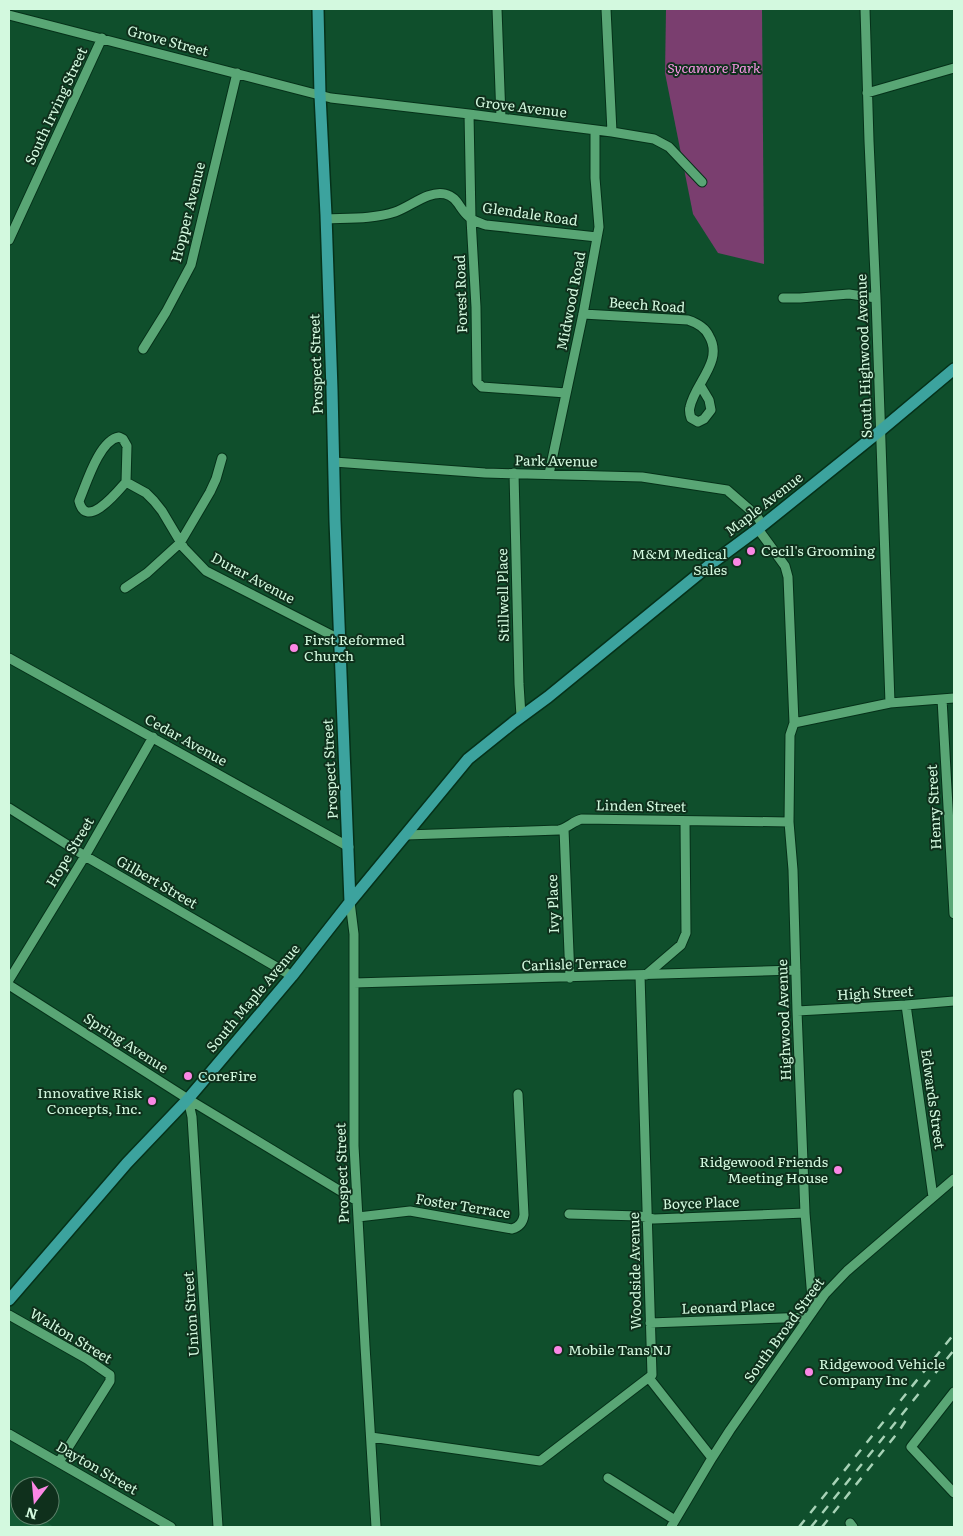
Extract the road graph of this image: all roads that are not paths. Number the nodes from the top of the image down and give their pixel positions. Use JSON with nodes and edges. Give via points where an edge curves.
{"nodes":[{"id":1,"x":318,"y":9,"type":"edge"},
{"id":2,"x":498,"y":9,"type":"edge"},
{"id":3,"x":606,"y":9,"type":"edge"},
{"id":4,"x":865,"y":9,"type":"edge"},
{"id":5,"x":9,"y":16,"type":"edge"},
{"id":6,"x":102,"y":38,"type":"junction"},
{"id":7,"x":954,"y":68,"type":"edge"},
{"id":8,"x":237,"y":74,"type":"junction"},
{"id":9,"x":867,"y":93,"type":"junction"},
{"id":10,"x":320,"y":95,"type":"junction"},
{"id":11,"x":469,"y":114,"type":"junction"},
{"id":12,"x":501,"y":118,"type":"junction"},
{"id":13,"x":595,"y":130,"type":"junction"},
{"id":14,"x":612,"y":132,"type":"junction"},
{"id":15,"x":702,"y":182,"type":"dead end"},
{"id":16,"x":326,"y":219,"type":"junction"},
{"id":17,"x":471,"y":219,"type":"junction"},
{"id":18,"x":598,"y":237,"type":"junction"},
{"id":19,"x":9,"y":240,"type":"edge"},
{"id":20,"x":783,"y":298,"type":"dead end"},
{"id":21,"x":876,"y":298,"type":"junction"},
{"id":22,"x":583,"y":314,"type":"junction"},
{"id":23,"x":143,"y":349,"type":"dead end"},
{"id":24,"x":954,"y":369,"type":"edge"},
{"id":25,"x":700,"y":385,"type":"dead end"},
{"id":26,"x":566,"y":394,"type":"junction"},
{"id":27,"x":880,"y":431,"type":"junction"},
{"id":28,"x":222,"y":458,"type":"dead end"},
{"id":29,"x":334,"y":462,"type":"junction"},
{"id":30,"x":514,"y":473,"type":"junction"},
{"id":31,"x":549,"y":474,"type":"junction"},
{"id":32,"x":126,"y":482,"type":"junction"},
{"id":33,"x":760,"y":527,"type":"junction"},
{"id":34,"x":180,"y":543,"type":"junction"},
{"id":35,"x":125,"y":588,"type":"dead end"},
{"id":36,"x":340,"y":639,"type":"junction"},
{"id":37,"x":9,"y":658,"type":"edge"},
{"id":38,"x":954,"y":698,"type":"edge"},
{"id":39,"x":942,"y":699,"type":"junction"},
{"id":40,"x":890,"y":703,"type":"junction"},
{"id":41,"x":521,"y":716,"type":"junction"},
{"id":42,"x":793,"y":726,"type":"junction"},
{"id":43,"x":154,"y":737,"type":"junction"},
{"id":44,"x":9,"y":808,"type":"edge"},
{"id":45,"x":685,"y":820,"type":"junction"},
{"id":46,"x":789,"y":822,"type":"junction"},
{"id":47,"x":564,"y":829,"type":"junction"},
{"id":48,"x":406,"y":835,"type":"junction"},
{"id":49,"x":349,"y":846,"type":"junction"},
{"id":50,"x":85,"y":856,"type":"junction"},
{"id":51,"x":350,"y":902,"type":"junction"},
{"id":52,"x":954,"y":914,"type":"edge"},
{"id":53,"x":796,"y":970,"type":"junction"},
{"id":54,"x":643,"y":975,"type":"junction"},
{"id":55,"x":292,"y":976,"type":"junction"},
{"id":56,"x":570,"y":978,"type":"junction"},
{"id":57,"x":9,"y":980,"type":"edge"},
{"id":58,"x":354,"y":983,"type":"junction"},
{"id":59,"x":9,"y":985,"type":"edge"},
{"id":60,"x":954,"y":1001,"type":"edge"},
{"id":61,"x":906,"y":1005,"type":"junction"},
{"id":62,"x":796,"y":1011,"type":"junction"},
{"id":63,"x":518,"y":1094,"type":"dead end"},
{"id":64,"x":188,"y":1099,"type":"junction"},
{"id":65,"x":954,"y":1179,"type":"edge"},
{"id":66,"x":933,"y":1197,"type":"junction"},
{"id":67,"x":357,"y":1201,"type":"junction"},
{"id":68,"x":805,"y":1213,"type":"junction"},
{"id":69,"x":569,"y":1214,"type":"dead end"},
{"id":70,"x":358,"y":1217,"type":"junction"},
{"id":71,"x":647,"y":1218,"type":"junction"},
{"id":72,"x":9,"y":1300,"type":"edge"},
{"id":73,"x":811,"y":1314,"type":"junction"},
{"id":74,"x":9,"y":1315,"type":"edge"},
{"id":75,"x":650,"y":1323,"type":"junction"},
{"id":76,"x":649,"y":1378,"type":"junction"},
{"id":77,"x":954,"y":1392,"type":"edge"},
{"id":78,"x":9,"y":1434,"type":"edge"},
{"id":79,"x":371,"y":1437,"type":"junction"},
{"id":80,"x":712,"y":1458,"type":"junction"},
{"id":81,"x":59,"y":1462,"type":"junction"},
{"id":82,"x":608,"y":1478,"type":"dead end"},
{"id":83,"x":954,"y":1493,"type":"edge"},
{"id":84,"x":673,"y":1523,"type":"edge"},
{"id":85,"x":171,"y":1527,"type":"edge"},
{"id":86,"x":218,"y":1527,"type":"edge"},
{"id":87,"x":376,"y":1527,"type":"edge"}],
"edges":[{"from":1,"to":10,"type":"main road","name":"Prospect Street"},
{"from":2,"to":12,"type":"street"},
{"from":3,"to":14,"type":"street"},
{"from":4,"to":9,"type":"street","name":"South Highwood Avenue"},
{"from":5,"to":6,"type":"street","name":"Grove Street"},
{"from":6,"to":8,"type":"street","name":"Grove Street"},
{"from":6,"to":19,"type":"street","name":"South Irving Street"},
{"from":7,"to":9,"type":"street"},
{"from":8,"to":10,"type":"street","name":"Grove Street"},
{"from":8,"to":23,"type":"street","name":"Hopper Avenue","via":[[191,265]]},
{"from":9,"to":21,"type":"street","name":"South Highwood Avenue"},
{"from":10,"to":11,"type":"street","name":"Grove Avenue"},
{"from":10,"to":16,"type":"main road","name":"Prospect Street"},
{"from":11,"to":12,"type":"street","name":"Grove Avenue"},
{"from":11,"to":17,"type":"street","name":"Forest Road"},
{"from":12,"to":13,"type":"street","name":"Grove Avenue"},
{"from":13,"to":14,"type":"street","name":"Grove Avenue"},
{"from":13,"to":18,"type":"street","name":"Midwood Road"},
{"from":14,"to":15,"type":"street","name":"Grove Avenue","via":[[662,142]]},
{"from":16,"to":17,"type":"street","name":"Glendale Road","via":[[392,213],[436,193],[455,199]]},
{"from":16,"to":29,"type":"main road","name":"Prospect Street"},
{"from":17,"to":18,"type":"street","name":"Glendale Road","via":[[486,225]]},
{"from":17,"to":26,"type":"street","name":"Forest Road","via":[[477,382],[482,387]]},
{"from":18,"to":22,"type":"street","name":"Midwood Road"},
{"from":20,"to":21,"type":"street","via":[[849,294]]},
{"from":21,"to":27,"type":"street","name":"South Highwood Avenue"},
{"from":22,"to":25,"type":"street","name":"Beech Road","via":[[696,323],[707,332],[714,354]]},
{"from":22,"to":26,"type":"street","name":"Midwood Road"},
{"from":24,"to":27,"type":"main road","name":"Maple Avenue"},
{"from":26,"to":31,"type":"street","name":"Midwood Road"},
{"from":27,"to":33,"type":"main road","name":"Maple Avenue"},
{"from":27,"to":40,"type":"street","name":"South Highwood Avenue"},
{"from":28,"to":34,"type":"street","via":[[210,492]]},
{"from":29,"to":30,"type":"street","name":"Park Avenue"},
{"from":29,"to":36,"type":"main road","name":"Prospect Street"},
{"from":30,"to":31,"type":"street","name":"Park Avenue"},
{"from":30,"to":41,"type":"street","name":"Stillwell Place"},
{"from":31,"to":33,"type":"street","name":"Park Avenue","via":[[642,477],[726,490],[757,516]]},
{"from":32,"to":32,"type":"street","via":[[102,507],[89,512],[81,507],[79,501],[97,459],[114,438],[123,439],[127,446]]},
{"from":32,"to":34,"type":"street","name":"Durar Avenue","via":[[135,486],[162,511]]},
{"from":33,"to":41,"type":"main road","name":"Maple Avenue"},
{"from":33,"to":42,"type":"street","name":"Highwood Avenue","via":[[785,566],[788,577]]},
{"from":34,"to":35,"type":"street"},
{"from":34,"to":36,"type":"street","name":"Durar Avenue","via":[[206,571]]},
{"from":36,"to":49,"type":"main road","name":"Prospect Street"},
{"from":37,"to":43,"type":"street","name":"Cedar Avenue"},
{"from":38,"to":39,"type":"street"},
{"from":39,"to":40,"type":"street"},
{"from":39,"to":52,"type":"street","name":"Henry Street"},
{"from":40,"to":42,"type":"street"},
{"from":41,"to":48,"type":"main road","name":"South Maple Avenue","via":[[468,759]]},
{"from":42,"to":46,"type":"street","name":"Highwood Avenue","via":[[790,735]]},
{"from":43,"to":49,"type":"street","name":"Cedar Avenue"},
{"from":43,"to":50,"type":"street","name":"Hope Street"},
{"from":44,"to":50,"type":"street","name":"Gilbert Street"},
{"from":45,"to":46,"type":"street","name":"Linden Street"},
{"from":45,"to":47,"type":"street","name":"Linden Street","via":[[582,818]]},
{"from":45,"to":54,"type":"street","via":[[686,933],[681,945]]},
{"from":46,"to":53,"type":"street","name":"Highwood Avenue"},
{"from":47,"to":48,"type":"street","name":"Linden Street"},
{"from":47,"to":56,"type":"street","name":"Ivy Place"},
{"from":48,"to":51,"type":"main road","name":"South Maple Avenue"},
{"from":49,"to":51,"type":"main road","name":"Prospect Street"},
{"from":50,"to":55,"type":"street","name":"Gilbert Street"},
{"from":50,"to":57,"type":"street","name":"Hope Street"},
{"from":51,"to":55,"type":"main road","name":"South Maple Avenue"},
{"from":51,"to":58,"type":"street","name":"Prospect Street"},
{"from":53,"to":54,"type":"street","name":"Carlisle Terrace"},
{"from":53,"to":62,"type":"street","name":"Highwood Avenue"},
{"from":54,"to":56,"type":"street","name":"Carlisle Terrace"},
{"from":54,"to":71,"type":"street","name":"Woodside Avenue"},
{"from":55,"to":64,"type":"main road","name":"South Maple Avenue"},
{"from":56,"to":58,"type":"street","name":"Carlisle Terrace"},
{"from":58,"to":67,"type":"street","name":"Prospect Street"},
{"from":59,"to":64,"type":"street","name":"Spring Avenue"},
{"from":60,"to":61,"type":"street","name":"High Street"},
{"from":61,"to":62,"type":"street","name":"High Street"},
{"from":61,"to":66,"type":"street","name":"Edwards Street"},
{"from":62,"to":68,"type":"street","name":"Highwood Avenue"},
{"from":63,"to":70,"type":"street","name":"Foster Terrace","via":[[524,1215],[517,1228],[410,1211]]},
{"from":64,"to":67,"type":"street","name":"Spring Avenue"},
{"from":64,"to":72,"type":"main road","name":"South Maple Avenue"},
{"from":64,"to":86,"type":"street","name":"Union Street","via":[[192,1117]]},
{"from":65,"to":66,"type":"street","name":"South Broad Street"},
{"from":66,"to":73,"type":"street","name":"South Broad Street","via":[[846,1271]]},
{"from":67,"to":70,"type":"street","name":"Prospect Street"},
{"from":68,"to":71,"type":"street","name":"Boyce Place"},
{"from":68,"to":73,"type":"street","name":"Highwood Avenue"},
{"from":69,"to":71,"type":"street","name":"Boyce Place"},
{"from":70,"to":79,"type":"street","name":"Prospect Street"},
{"from":71,"to":75,"type":"street","name":"Woodside Avenue"},
{"from":73,"to":75,"type":"street","name":"Leonard Place"},
{"from":73,"to":80,"type":"street","name":"South Broad Street"},
{"from":74,"to":81,"type":"street","name":"Walton Street","via":[[110,1375],[110,1381]]},
{"from":75,"to":76,"type":"street","name":"Woodside Avenue","via":[[652,1375]]},
{"from":76,"to":79,"type":"street","via":[[540,1461]]},
{"from":76,"to":80,"type":"street"},
{"from":77,"to":83,"type":"street","via":[[911,1447]]},
{"from":78,"to":81,"type":"street","name":"Dayton Street"},
{"from":79,"to":87,"type":"street","name":"Prospect Street"},
{"from":80,"to":84,"type":"street","name":"South Broad Street"},
{"from":81,"to":85,"type":"street","name":"Dayton Street"},
{"from":82,"to":84,"type":"street"}]}
